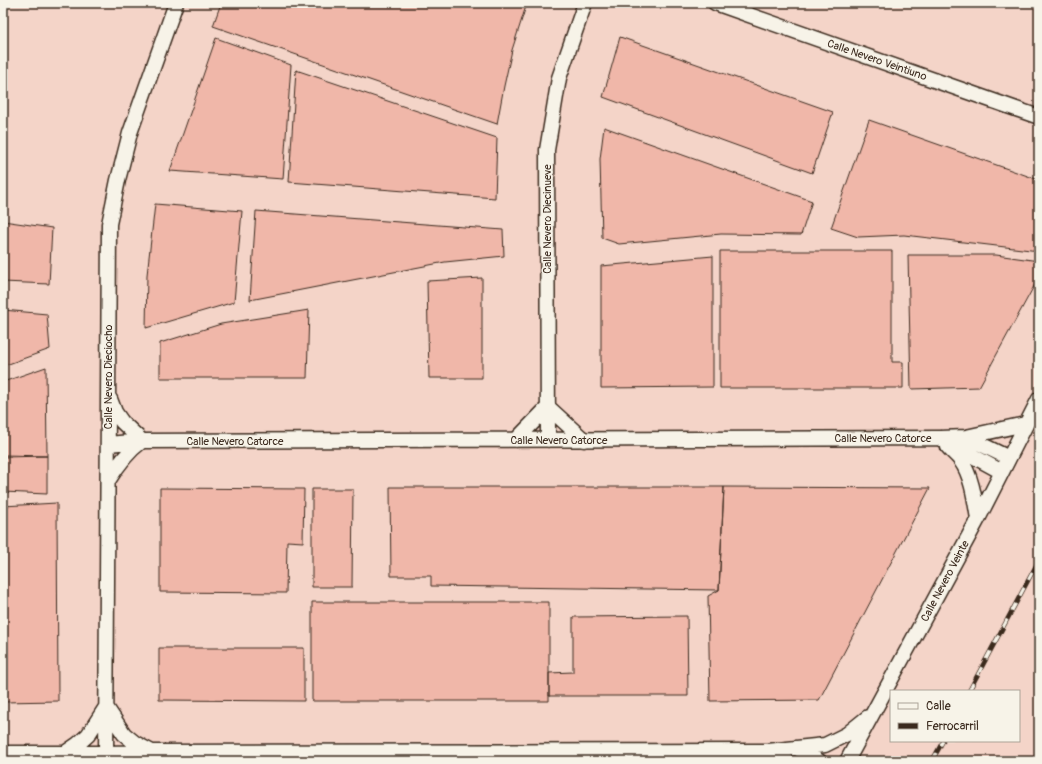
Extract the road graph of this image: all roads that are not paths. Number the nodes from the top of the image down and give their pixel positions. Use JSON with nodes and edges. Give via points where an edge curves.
{"nodes":[{"id":1,"x":176,"y":3,"type":"edge"},
{"id":2,"x":596,"y":3,"type":"edge"},
{"id":3,"x":715,"y":3,"type":"edge"},
{"id":4,"x":581,"y":6,"type":"edge"},
{"id":5,"x":1039,"y":117,"type":"edge"},
{"id":6,"x":108,"y":392,"type":"junction"},
{"id":7,"x":1039,"y":399,"type":"edge"},
{"id":8,"x":548,"y":407,"type":"junction"},
{"id":9,"x":1025,"y":424,"type":"junction"},
{"id":10,"x":940,"y":438,"type":"junction"},
{"id":11,"x":966,"y":438,"type":"junction"},
{"id":12,"x":108,"y":440,"type":"junction"},
{"id":13,"x":516,"y":440,"type":"junction"},
{"id":14,"x":548,"y":440,"type":"junction"},
{"id":15,"x":584,"y":440,"type":"junction"},
{"id":16,"x":142,"y":441,"type":"junction"},
{"id":17,"x":1008,"y":458,"type":"junction"},
{"id":18,"x":1002,"y":472,"type":"junction"},
{"id":19,"x":107,"y":482,"type":"junction"},
{"id":20,"x":978,"y":519,"type":"junction"},
{"id":21,"x":106,"y":707,"type":"junction"},
{"id":22,"x":873,"y":713,"type":"junction"},
{"id":23,"x":796,"y":748,"type":"junction"},
{"id":24,"x":766,"y":751,"type":"junction"},
{"id":25,"x":152,"y":752,"type":"junction"},
{"id":26,"x":3,"y":753,"type":"edge"},
{"id":27,"x":70,"y":757,"type":"edge"},
{"id":28,"x":106,"y":757,"type":"edge"},
{"id":29,"x":785,"y":760,"type":"edge"},
{"id":30,"x":138,"y":761,"type":"edge"},
{"id":31,"x":819,"y":761,"type":"edge"},
{"id":32,"x":847,"y":761,"type":"edge"}],
"edges":[{"from":1,"to":6,"type":"street","name":"Calle Nevero Dieciocho","via":[[130,133],[109,224]]},
{"from":2,"to":4,"type":"street"},
{"from":3,"to":5,"type":"street","name":"Calle Nevero Veintiuno"},
{"from":4,"to":8,"type":"street","name":"Calle Nevero Diecinueve","via":[[559,78],[547,150]]},
{"from":6,"to":12,"type":"street","name":"Calle Nevero Dieciocho"},
{"from":6,"to":16,"type":"street","via":[[118,417]]},
{"from":7,"to":9,"type":"street","name":"Calle Nevero Veinte"},
{"from":8,"to":13,"type":"street"},
{"from":8,"to":14,"type":"street","name":"Calle Nevero Diecinueve"},
{"from":8,"to":15,"type":"street"},
{"from":9,"to":11,"type":"street"},
{"from":9,"to":17,"type":"street","name":"Calle Nevero Veinte"},
{"from":10,"to":11,"type":"street"},
{"from":10,"to":15,"type":"street","name":"Calle Nevero Catorce"},
{"from":10,"to":18,"type":"street","name":"Calle Nevero Catorce"},
{"from":10,"to":20,"type":"street","via":[[961,460],[966,470]]},
{"from":11,"to":17,"type":"street"},
{"from":12,"to":16,"type":"street","name":"Calle Nevero Catorce"},
{"from":12,"to":19,"type":"street","name":"Calle Nevero Dieciocho"},
{"from":13,"to":14,"type":"street","name":"Calle Nevero Catorce"},
{"from":13,"to":16,"type":"street","name":"Calle Nevero Catorce"},
{"from":14,"to":15,"type":"street","name":"Calle Nevero Catorce"},
{"from":16,"to":19,"type":"street","via":[[127,454]]},
{"from":17,"to":18,"type":"street","name":"Calle Nevero Veinte"},
{"from":18,"to":20,"type":"street","name":"Calle Nevero Veinte"},
{"from":19,"to":21,"type":"street","name":"Calle Nevero Dieciocho"},
{"from":20,"to":22,"type":"street","name":"Calle Nevero Veinte"},
{"from":21,"to":25,"type":"street","via":[[124,734]]},
{"from":21,"to":27,"type":"street"},
{"from":21,"to":28,"type":"street","name":"Calle Nevero Dieciocho"},
{"from":22,"to":23,"type":"street","via":[[846,734],[825,745]]},
{"from":22,"to":32,"type":"street","name":"Calle Nevero Veinte"},
{"from":23,"to":24,"type":"street"},
{"from":23,"to":31,"type":"street"},
{"from":24,"to":25,"type":"street"},
{"from":24,"to":29,"type":"street"},
{"from":25,"to":28,"type":"street"},
{"from":25,"to":30,"type":"street"},
{"from":26,"to":27,"type":"street"},
{"from":27,"to":28,"type":"street"}]}
